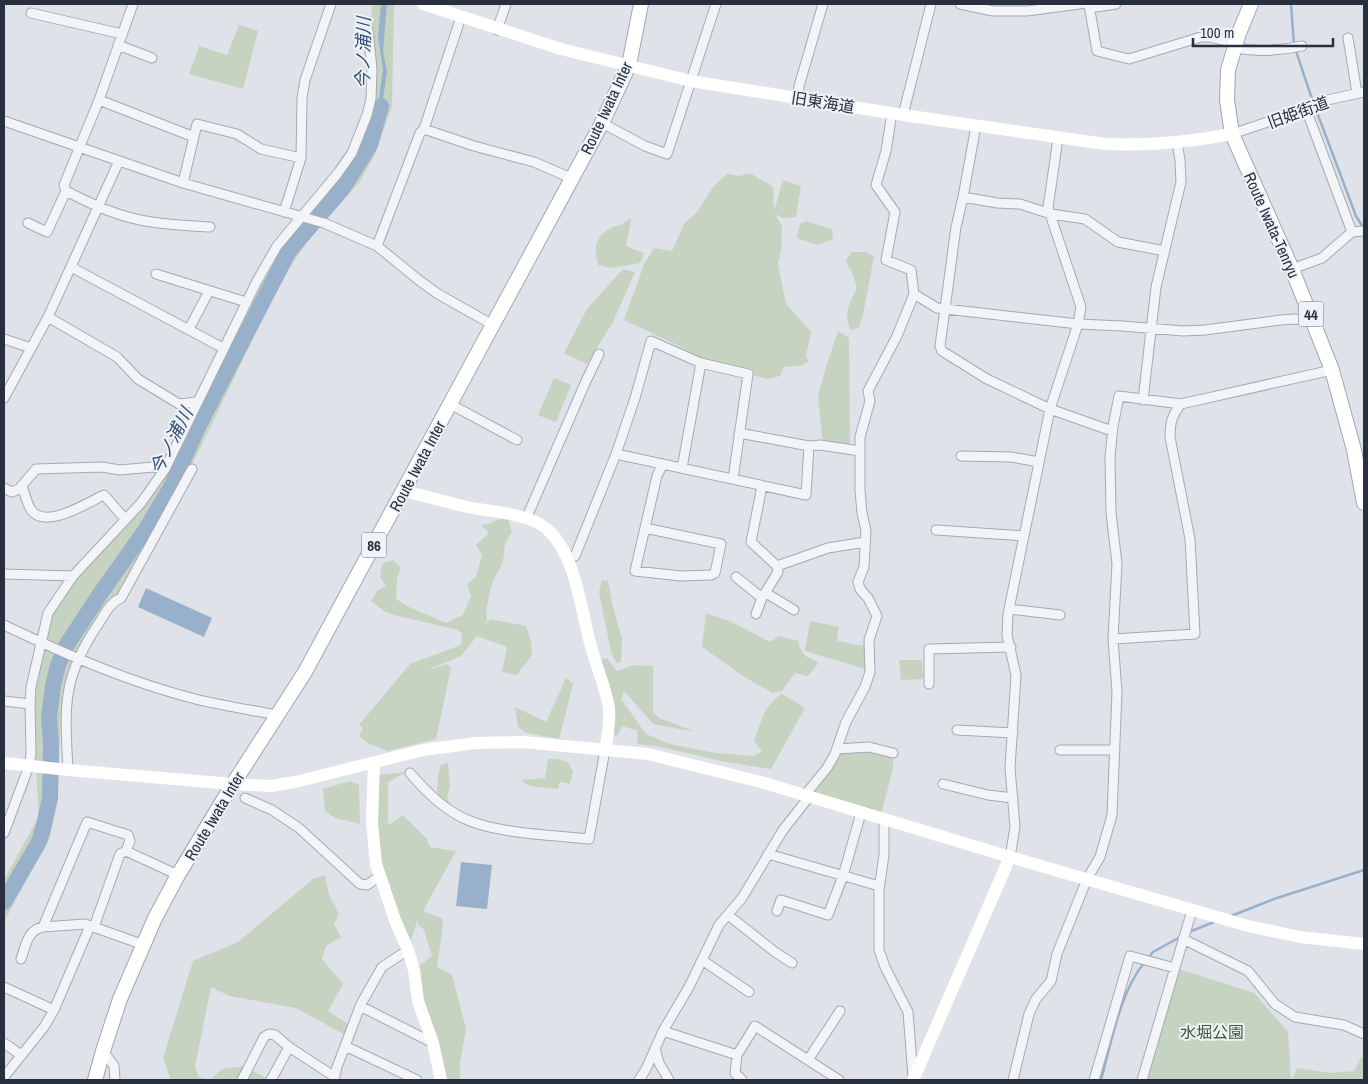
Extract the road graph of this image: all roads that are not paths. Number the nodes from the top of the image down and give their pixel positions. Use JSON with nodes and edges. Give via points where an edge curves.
{"nodes":[{"id":1,"x":133,"y":4,"type":"edge"},
{"id":2,"x":332,"y":4,"type":"edge"},
{"id":3,"x":423,"y":4,"type":"edge"},
{"id":4,"x":506,"y":4,"type":"edge"},
{"id":5,"x":641,"y":4,"type":"edge"},
{"id":6,"x":716,"y":4,"type":"edge"},
{"id":7,"x":823,"y":4,"type":"edge"},
{"id":8,"x":931,"y":4,"type":"edge"},
{"id":9,"x":960,"y":4,"type":"edge"},
{"id":10,"x":1084,"y":4,"type":"edge"},
{"id":11,"x":1116,"y":4,"type":"edge"},
{"id":12,"x":1251,"y":4,"type":"edge"},
{"id":13,"x":31,"y":13,"type":"dead end"},
{"id":14,"x":462,"y":17,"type":"junction"},
{"id":15,"x":368,"y":30,"type":"dead end"},
{"id":16,"x":498,"y":30,"type":"junction"},
{"id":17,"x":122,"y":34,"type":"junction"},
{"id":18,"x":1348,"y":38,"type":"dead end"},
{"id":19,"x":118,"y":45,"type":"junction"},
{"id":20,"x":1235,"y":45,"type":"junction"},
{"id":21,"x":1302,"y":46,"type":"dead end"},
{"id":22,"x":152,"y":58,"type":"dead end"},
{"id":23,"x":629,"y":65,"type":"junction"},
{"id":24,"x":691,"y":81,"type":"junction"},
{"id":25,"x":1360,"y":92,"type":"edge"},
{"id":26,"x":798,"y":98,"type":"junction"},
{"id":27,"x":99,"y":100,"type":"junction"},
{"id":28,"x":1306,"y":110,"type":"junction"},
{"id":29,"x":897,"y":114,"type":"junction"},
{"id":30,"x":4,"y":121,"type":"edge"},
{"id":31,"x":602,"y":123,"type":"junction"},
{"id":32,"x":976,"y":126,"type":"junction"},
{"id":33,"x":424,"y":129,"type":"junction"},
{"id":34,"x":1232,"y":134,"type":"junction"},
{"id":35,"x":194,"y":137,"type":"junction"},
{"id":36,"x":1058,"y":138,"type":"junction"},
{"id":37,"x":1177,"y":143,"type":"junction"},
{"id":38,"x":80,"y":147,"type":"junction"},
{"id":39,"x":301,"y":158,"type":"junction"},
{"id":40,"x":119,"y":161,"type":"junction"},
{"id":41,"x":571,"y":178,"type":"junction"},
{"id":42,"x":183,"y":183,"type":"junction"},
{"id":43,"x":66,"y":191,"type":"junction"},
{"id":44,"x":964,"y":197,"type":"junction"},
{"id":45,"x":98,"y":207,"type":"junction"},
{"id":46,"x":284,"y":212,"type":"junction"},
{"id":47,"x":1050,"y":214,"type":"junction"},
{"id":48,"x":302,"y":217,"type":"junction"},
{"id":49,"x":28,"y":223,"type":"dead end"},
{"id":50,"x":210,"y":227,"type":"dead end"},
{"id":51,"x":1364,"y":231,"type":"edge"},
{"id":52,"x":1352,"y":232,"type":"junction"},
{"id":53,"x":378,"y":246,"type":"junction"},
{"id":54,"x":1165,"y":251,"type":"junction"},
{"id":55,"x":71,"y":267,"type":"junction"},
{"id":56,"x":1292,"y":269,"type":"junction"},
{"id":57,"x":156,"y":274,"type":"dead end"},
{"id":58,"x":209,"y":290,"type":"junction"},
{"id":59,"x":914,"y":294,"type":"junction"},
{"id":60,"x":246,"y":302,"type":"junction"},
{"id":61,"x":944,"y":309,"type":"junction"},
{"id":62,"x":48,"y":317,"type":"junction"},
{"id":63,"x":1314,"y":321,"type":"junction"},
{"id":64,"x":1078,"y":324,"type":"junction"},
{"id":65,"x":493,"y":325,"type":"junction"},
{"id":66,"x":189,"y":329,"type":"junction"},
{"id":67,"x":1151,"y":329,"type":"junction"},
{"id":68,"x":4,"y":340,"type":"edge"},
{"id":69,"x":31,"y":348,"type":"junction"},
{"id":70,"x":223,"y":348,"type":"junction"},
{"id":71,"x":599,"y":354,"type":"dead end"},
{"id":72,"x":701,"y":363,"type":"junction"},
{"id":73,"x":1332,"y":370,"type":"junction"},
{"id":74,"x":4,"y":398,"type":"edge"},
{"id":75,"x":1143,"y":400,"type":"junction"},
{"id":76,"x":196,"y":402,"type":"junction"},
{"id":77,"x":450,"y":404,"type":"junction"},
{"id":78,"x":1181,"y":404,"type":"junction"},
{"id":79,"x":1050,"y":409,"type":"junction"},
{"id":80,"x":1112,"y":430,"type":"junction"},
{"id":81,"x":739,"y":433,"type":"junction"},
{"id":82,"x":517,"y":440,"type":"dead end"},
{"id":83,"x":809,"y":446,"type":"junction"},
{"id":84,"x":860,"y":450,"type":"junction"},
{"id":85,"x":616,"y":454,"type":"junction"},
{"id":86,"x":961,"y":456,"type":"dead end"},
{"id":87,"x":1039,"y":462,"type":"junction"},
{"id":88,"x":664,"y":464,"type":"junction"},
{"id":89,"x":682,"y":468,"type":"junction"},
{"id":90,"x":165,"y":469,"type":"junction"},
{"id":91,"x":192,"y":469,"type":"dead end"},
{"id":92,"x":733,"y":479,"type":"junction"},
{"id":93,"x":22,"y":486,"type":"junction"},
{"id":94,"x":762,"y":486,"type":"junction"},
{"id":95,"x":4,"y":488,"type":"edge"},
{"id":96,"x":404,"y":490,"type":"junction"},
{"id":97,"x":1364,"y":503,"type":"edge"},
{"id":98,"x":125,"y":519,"type":"junction"},
{"id":99,"x":526,"y":519,"type":"junction"},
{"id":100,"x":645,"y":528,"type":"junction"},
{"id":101,"x":936,"y":530,"type":"dead end"},
{"id":102,"x":1024,"y":536,"type":"junction"},
{"id":103,"x":865,"y":542,"type":"junction"},
{"id":104,"x":567,"y":559,"type":"junction"},
{"id":105,"x":777,"y":566,"type":"junction"},
{"id":106,"x":4,"y":574,"type":"edge"},
{"id":107,"x":73,"y":576,"type":"junction"},
{"id":108,"x":736,"y":577,"type":"dead end"},
{"id":109,"x":764,"y":595,"type":"junction"},
{"id":110,"x":1009,"y":609,"type":"junction"},
{"id":111,"x":794,"y":610,"type":"dead end"},
{"id":112,"x":756,"y":614,"type":"dead end"},
{"id":113,"x":1060,"y":614,"type":"dead end"},
{"id":114,"x":4,"y":625,"type":"edge"},
{"id":115,"x":1113,"y":639,"type":"junction"},
{"id":116,"x":45,"y":644,"type":"junction"},
{"id":117,"x":1011,"y":647,"type":"junction"},
{"id":118,"x":76,"y":659,"type":"junction"},
{"id":119,"x":929,"y":684,"type":"dead end"},
{"id":120,"x":4,"y":701,"type":"edge"},
{"id":121,"x":30,"y":704,"type":"junction"},
{"id":122,"x":277,"y":714,"type":"junction"},
{"id":123,"x":956,"y":730,"type":"dead end"},
{"id":124,"x":1013,"y":732,"type":"junction"},
{"id":125,"x":836,"y":748,"type":"junction"},
{"id":126,"x":605,"y":750,"type":"junction"},
{"id":127,"x":1060,"y":750,"type":"dead end"},
{"id":128,"x":1115,"y":750,"type":"junction"},
{"id":129,"x":893,"y":753,"type":"dead end"},
{"id":130,"x":374,"y":762,"type":"junction"},
{"id":131,"x":4,"y":763,"type":"edge"},
{"id":132,"x":32,"y":766,"type":"junction"},
{"id":133,"x":67,"y":770,"type":"junction"},
{"id":134,"x":410,"y":773,"type":"dead end"},
{"id":135,"x":233,"y":784,"type":"junction"},
{"id":136,"x":943,"y":784,"type":"dead end"},
{"id":137,"x":807,"y":796,"type":"junction"},
{"id":138,"x":245,"y":798,"type":"dead end"},
{"id":139,"x":1013,"y":798,"type":"junction"},
{"id":140,"x":861,"y":813,"type":"junction"},
{"id":141,"x":884,"y":820,"type":"junction"},
{"id":142,"x":4,"y":833,"type":"edge"},
{"id":143,"x":126,"y":851,"type":"junction"},
{"id":144,"x":768,"y":854,"type":"junction"},
{"id":145,"x":1010,"y":857,"type":"junction"},
{"id":146,"x":178,"y":875,"type":"junction"},
{"id":147,"x":380,"y":876,"type":"junction"},
{"id":148,"x":843,"y":876,"type":"junction"},
{"id":149,"x":1087,"y":879,"type":"junction"},
{"id":150,"x":879,"y":886,"type":"junction"},
{"id":151,"x":1192,"y":910,"type":"junction"},
{"id":152,"x":777,"y":911,"type":"dead end"},
{"id":153,"x":728,"y":915,"type":"junction"},
{"id":154,"x":92,"y":926,"type":"junction"},
{"id":155,"x":43,"y":927,"type":"junction"},
{"id":156,"x":1183,"y":939,"type":"junction"},
{"id":157,"x":144,"y":944,"type":"junction"},
{"id":158,"x":1364,"y":944,"type":"edge"},
{"id":159,"x":408,"y":950,"type":"junction"},
{"id":160,"x":21,"y":960,"type":"dead end"},
{"id":161,"x":702,"y":960,"type":"junction"},
{"id":162,"x":792,"y":963,"type":"dead end"},
{"id":163,"x":1175,"y":968,"type":"junction"},
{"id":164,"x":4,"y":987,"type":"edge"},
{"id":165,"x":749,"y":992,"type":"dead end"},
{"id":166,"x":360,"y":1006,"type":"junction"},
{"id":167,"x":54,"y":1010,"type":"junction"},
{"id":168,"x":840,"y":1011,"type":"dead end"},
{"id":169,"x":662,"y":1031,"type":"junction"},
{"id":170,"x":1364,"y":1034,"type":"edge"},
{"id":171,"x":4,"y":1043,"type":"edge"},
{"id":172,"x":433,"y":1043,"type":"junction"},
{"id":173,"x":345,"y":1046,"type":"junction"},
{"id":174,"x":289,"y":1047,"type":"junction"},
{"id":175,"x":655,"y":1048,"type":"junction"},
{"id":176,"x":103,"y":1051,"type":"junction"},
{"id":177,"x":22,"y":1055,"type":"junction"},
{"id":178,"x":737,"y":1055,"type":"junction"},
{"id":179,"x":808,"y":1060,"type":"junction"},
{"id":180,"x":4,"y":1077,"type":"edge"},
{"id":181,"x":334,"y":1079,"type":"edge"},
{"id":182,"x":96,"y":1080,"type":"edge"},
{"id":183,"x":115,"y":1080,"type":"edge"},
{"id":184,"x":242,"y":1080,"type":"edge"},
{"id":185,"x":271,"y":1080,"type":"edge"},
{"id":186,"x":417,"y":1080,"type":"edge"},
{"id":187,"x":440,"y":1080,"type":"edge"},
{"id":188,"x":639,"y":1080,"type":"edge"},
{"id":189,"x":669,"y":1080,"type":"edge"},
{"id":190,"x":742,"y":1080,"type":"edge"},
{"id":191,"x":839,"y":1080,"type":"edge"},
{"id":192,"x":913,"y":1080,"type":"edge"},
{"id":193,"x":1013,"y":1080,"type":"edge"},
{"id":194,"x":1094,"y":1080,"type":"edge"},
{"id":195,"x":1142,"y":1080,"type":"edge"}],
"edges":[{"from":1,"to":17,"type":"street"},
{"from":2,"to":39,"type":"street","via":[[305,80]]},
{"from":3,"to":14,"type":"street","name":"旧東海道"},
{"from":4,"to":16,"type":"street"},
{"from":5,"to":23,"type":"main road","name":"Route Iwata Inter","number":"86"},
{"from":6,"to":24,"type":"street"},
{"from":7,"to":26,"type":"street"},
{"from":8,"to":29,"type":"street"},
{"from":9,"to":10,"type":"street","via":[[993,11],[1028,11]]},
{"from":10,"to":11,"type":"street","via":[[1096,7]]},
{"from":10,"to":20,"type":"street","via":[[1097,51],[1129,59],[1201,37]]},
{"from":12,"to":20,"type":"main road","name":"Route Iwata-Tenryu","number":"44"},
{"from":13,"to":17,"type":"street"},
{"from":14,"to":16,"type":"street","name":"旧東海道"},
{"from":14,"to":33,"type":"street"},
{"from":15,"to":48,"type":"street","via":[[372,70],[367,115],[352,153]]},
{"from":16,"to":23,"type":"street","name":"旧東海道"},
{"from":17,"to":19,"type":"street"},
{"from":18,"to":25,"type":"street"},
{"from":19,"to":22,"type":"street"},
{"from":19,"to":27,"type":"street"},
{"from":20,"to":21,"type":"street","via":[[1252,51]]},
{"from":20,"to":34,"type":"main road","name":"Route Iwata-Tenryu","number":"44","via":[[1228,70],[1227,93]]},
{"from":23,"to":24,"type":"street","name":"旧東海道"},
{"from":23,"to":31,"type":"main road","name":"Route Iwata Inter","number":"86"},
{"from":24,"to":26,"type":"street","name":"旧東海道"},
{"from":24,"to":31,"type":"street","via":[[667,154],[644,146]]},
{"from":25,"to":28,"type":"street","name":"旧姫街道","via":[[1318,102]]},
{"from":26,"to":29,"type":"street","name":"旧東海道"},
{"from":27,"to":35,"type":"street"},
{"from":27,"to":38,"type":"street"},
{"from":28,"to":34,"type":"street","name":"旧姫街道"},
{"from":28,"to":52,"type":"street"},
{"from":29,"to":32,"type":"street","name":"旧東海道"},
{"from":29,"to":59,"type":"street","via":[[876,185],[895,212],[886,260],[911,270]]},
{"from":30,"to":38,"type":"street"},
{"from":31,"to":41,"type":"main road","name":"Route Iwata Inter","number":"86"},
{"from":32,"to":36,"type":"street","name":"旧東海道"},
{"from":32,"to":44,"type":"street"},
{"from":33,"to":41,"type":"street","via":[[534,162]]},
{"from":33,"to":53,"type":"street"},
{"from":34,"to":37,"type":"street","name":"旧東海道"},
{"from":34,"to":56,"type":"main road","name":"Route Iwata-Tenryu","number":"44"},
{"from":35,"to":39,"type":"street","via":[[197,124],[237,134],[261,149]]},
{"from":35,"to":42,"type":"street"},
{"from":36,"to":37,"type":"street","name":"旧東海道","via":[[1135,146]]},
{"from":36,"to":47,"type":"street","via":[[1048,208]]},
{"from":37,"to":54,"type":"street","via":[[1181,182]]},
{"from":38,"to":40,"type":"street"},
{"from":38,"to":43,"type":"street","via":[[64,185]]},
{"from":39,"to":46,"type":"street"},
{"from":40,"to":42,"type":"street"},
{"from":40,"to":45,"type":"street"},
{"from":41,"to":65,"type":"main road","name":"Route Iwata Inter","number":"86"},
{"from":42,"to":46,"type":"street"},
{"from":43,"to":45,"type":"street"},
{"from":43,"to":49,"type":"street","via":[[47,232]]},
{"from":44,"to":47,"type":"street","via":[[1020,204]]},
{"from":44,"to":61,"type":"street","via":[[956,227]]},
{"from":45,"to":50,"type":"street","via":[[152,222]]},
{"from":45,"to":55,"type":"street"},
{"from":46,"to":48,"type":"street"},
{"from":47,"to":54,"type":"street","via":[[1085,219],[1118,242]]},
{"from":47,"to":64,"type":"street","via":[[1081,307]]},
{"from":48,"to":53,"type":"street"},
{"from":48,"to":60,"type":"street","via":[[277,246]]},
{"from":51,"to":52,"type":"street"},
{"from":52,"to":56,"type":"street","via":[[1322,258]]},
{"from":53,"to":65,"type":"street","via":[[420,282]]},
{"from":54,"to":67,"type":"street"},
{"from":55,"to":62,"type":"street"},
{"from":55,"to":66,"type":"street"},
{"from":56,"to":63,"type":"main road","name":"Route Iwata-Tenryu","number":"44"},
{"from":57,"to":58,"type":"street"},
{"from":58,"to":60,"type":"street"},
{"from":58,"to":66,"type":"street"},
{"from":59,"to":61,"type":"street"},
{"from":59,"to":84,"type":"street","via":[[897,336],[868,391],[870,401],[860,437]]},
{"from":60,"to":70,"type":"street"},
{"from":61,"to":64,"type":"street"},
{"from":61,"to":79,"type":"street","via":[[942,350],[987,379]]},
{"from":62,"to":69,"type":"street"},
{"from":62,"to":76,"type":"street","via":[[117,358],[138,379],[179,404]]},
{"from":63,"to":67,"type":"street","via":[[1281,320],[1205,330]]},
{"from":63,"to":73,"type":"main road","name":"Route Iwata-Tenryu","number":"44"},
{"from":64,"to":67,"type":"street"},
{"from":64,"to":79,"type":"street"},
{"from":65,"to":77,"type":"main road","name":"Route Iwata Inter","number":"86"},
{"from":66,"to":70,"type":"street"},
{"from":67,"to":75,"type":"street"},
{"from":68,"to":69,"type":"street"},
{"from":69,"to":74,"type":"street"},
{"from":70,"to":76,"type":"street"},
{"from":71,"to":99,"type":"street"},
{"from":72,"to":81,"type":"street","via":[[748,374]]},
{"from":72,"to":85,"type":"street","via":[[651,341]]},
{"from":72,"to":89,"type":"street"},
{"from":73,"to":78,"type":"street"},
{"from":73,"to":97,"type":"main road","name":"Route Iwata-Tenryu","number":"44","via":[[1354,450]]},
{"from":75,"to":78,"type":"street"},
{"from":75,"to":80,"type":"street","via":[[1120,396]]},
{"from":76,"to":90,"type":"street"},
{"from":77,"to":82,"type":"street"},
{"from":77,"to":96,"type":"main road","name":"Route Iwata Inter","number":"86"},
{"from":78,"to":115,"type":"street","via":[[1173,414],[1170,438],[1190,539],[1195,634]]},
{"from":79,"to":80,"type":"street"},
{"from":79,"to":87,"type":"street"},
{"from":80,"to":115,"type":"street","via":[[1109,475],[1118,564]]},
{"from":81,"to":83,"type":"street"},
{"from":81,"to":92,"type":"street"},
{"from":83,"to":84,"type":"street"},
{"from":83,"to":94,"type":"street","via":[[806,495]]},
{"from":84,"to":103,"type":"street"},
{"from":85,"to":88,"type":"street"},
{"from":85,"to":104,"type":"street","via":[[575,556]]},
{"from":86,"to":87,"type":"street","via":[[1011,457]]},
{"from":87,"to":102,"type":"street"},
{"from":88,"to":89,"type":"street"},
{"from":88,"to":100,"type":"street","via":[[657,476]]},
{"from":89,"to":92,"type":"street"},
{"from":90,"to":93,"type":"street","via":[[36,469]]},
{"from":90,"to":98,"type":"street"},
{"from":91,"to":118,"type":"street","via":[[121,598],[113,602]]},
{"from":92,"to":94,"type":"street"},
{"from":93,"to":95,"type":"street","via":[[12,492]]},
{"from":93,"to":98,"type":"street","via":[[32,512],[39,516],[58,516],[104,495]]},
{"from":94,"to":105,"type":"street","via":[[751,542]]},
{"from":96,"to":99,"type":"street"},
{"from":96,"to":122,"type":"main road","name":"Route Iwata Inter","number":"86","via":[[305,672]]},
{"from":98,"to":107,"type":"street"},
{"from":99,"to":104,"type":"street","via":[[547,529]]},
{"from":100,"to":100,"type":"street","via":[[635,571],[681,576],[714,573],[721,544]]},
{"from":101,"to":102,"type":"street"},
{"from":102,"to":110,"type":"street"},
{"from":103,"to":105,"type":"street","via":[[828,548]]},
{"from":103,"to":125,"type":"street","via":[[864,567],[858,582],[877,616],[869,640],[870,672]]},
{"from":104,"to":126,"type":"street","via":[[608,707],[609,730]]},
{"from":105,"to":109,"type":"street","via":[[778,572]]},
{"from":106,"to":107,"type":"street"},
{"from":107,"to":116,"type":"street","via":[[48,613]]},
{"from":108,"to":109,"type":"street"},
{"from":109,"to":111,"type":"street"},
{"from":109,"to":112,"type":"street"},
{"from":110,"to":113,"type":"street"},
{"from":110,"to":117,"type":"street","via":[[1007,635]]},
{"from":114,"to":116,"type":"street"},
{"from":115,"to":128,"type":"street","via":[[1117,692]]},
{"from":116,"to":118,"type":"street"},
{"from":116,"to":121,"type":"street","via":[[31,687]]},
{"from":117,"to":119,"type":"street","via":[[929,649]]},
{"from":117,"to":124,"type":"street","via":[[1016,675]]},
{"from":118,"to":122,"type":"street","via":[[198,700]]},
{"from":118,"to":133,"type":"street","via":[[65,715]]},
{"from":120,"to":121,"type":"street"},
{"from":121,"to":132,"type":"street"},
{"from":122,"to":135,"type":"main road","name":"Route Iwata Inter","number":"86"},
{"from":123,"to":124,"type":"street"},
{"from":124,"to":139,"type":"street","via":[[1010,768]]},
{"from":125,"to":129,"type":"street","via":[[869,747]]},
{"from":125,"to":137,"type":"street","via":[[827,768]]},
{"from":126,"to":130,"type":"street","via":[[523,742],[476,744],[423,750]]},
{"from":126,"to":134,"type":"street","via":[[589,839],[492,828],[468,821],[434,798]]},
{"from":126,"to":137,"type":"street","via":[[666,758]]},
{"from":127,"to":128,"type":"street"},
{"from":128,"to":149,"type":"street","via":[[1112,815],[1100,856]]},
{"from":130,"to":135,"type":"street","via":[[271,786]]},
{"from":130,"to":147,"type":"street","via":[[372,823]]},
{"from":131,"to":132,"type":"street"},
{"from":132,"to":133,"type":"street"},
{"from":132,"to":142,"type":"street"},
{"from":133,"to":135,"type":"street"},
{"from":135,"to":146,"type":"main road","name":"Route Iwata Inter","number":"86"},
{"from":136,"to":139,"type":"street"},
{"from":137,"to":140,"type":"street"},
{"from":137,"to":144,"type":"street"},
{"from":138,"to":147,"type":"street","via":[[272,810],[299,828],[360,884],[367,885]]},
{"from":139,"to":145,"type":"street","via":[[1015,827]]},
{"from":140,"to":141,"type":"street"},
{"from":140,"to":148,"type":"street"},
{"from":141,"to":145,"type":"street"},
{"from":141,"to":150,"type":"street","via":[[884,855]]},
{"from":143,"to":146,"type":"street"},
{"from":143,"to":154,"type":"street","via":[[120,854]]},
{"from":143,"to":155,"type":"street","via":[[130,841],[128,835],[87,822]]},
{"from":144,"to":148,"type":"street"},
{"from":144,"to":153,"type":"street"},
{"from":145,"to":149,"type":"street"},
{"from":145,"to":192,"type":"street"},
{"from":146,"to":157,"type":"main road","name":"Route Iwata Inter","number":"86"},
{"from":147,"to":159,"type":"street"},
{"from":148,"to":150,"type":"street"},
{"from":148,"to":152,"type":"street","via":[[828,915],[781,900]]},
{"from":149,"to":151,"type":"street"},
{"from":149,"to":193,"type":"street","via":[[1057,954],[1051,981],[1029,1014]]},
{"from":150,"to":192,"type":"street","via":[[879,950],[908,1012]]},
{"from":151,"to":156,"type":"street"},
{"from":151,"to":158,"type":"street","via":[[1300,937]]},
{"from":153,"to":161,"type":"street","via":[[719,925]]},
{"from":153,"to":162,"type":"street"},
{"from":154,"to":155,"type":"street"},
{"from":154,"to":157,"type":"street"},
{"from":154,"to":167,"type":"street"},
{"from":155,"to":160,"type":"street","via":[[31,932]]},
{"from":156,"to":163,"type":"street"},
{"from":156,"to":170,"type":"street","via":[[1248,971],[1275,1004],[1295,1018],[1344,1025]]},
{"from":157,"to":176,"type":"main road","name":"Route Iwata Inter","number":"86","via":[[120,998]]},
{"from":159,"to":166,"type":"street","via":[[382,967]]},
{"from":159,"to":172,"type":"street","via":[[418,1001]]},
{"from":161,"to":165,"type":"street"},
{"from":161,"to":169,"type":"street"},
{"from":163,"to":194,"type":"street","via":[[1130,956]]},
{"from":163,"to":195,"type":"street"},
{"from":164,"to":167,"type":"street"},
{"from":166,"to":172,"type":"street"},
{"from":166,"to":173,"type":"street"},
{"from":167,"to":177,"type":"street"},
{"from":168,"to":179,"type":"street"},
{"from":169,"to":175,"type":"street"},
{"from":169,"to":178,"type":"street"},
{"from":171,"to":177,"type":"street"},
{"from":172,"to":187,"type":"street"},
{"from":173,"to":181,"type":"street"},
{"from":173,"to":186,"type":"street"},
{"from":174,"to":181,"type":"street"},
{"from":174,"to":184,"type":"street","via":[[275,1035],[264,1037]]},
{"from":174,"to":185,"type":"street"},
{"from":175,"to":188,"type":"street"},
{"from":175,"to":189,"type":"street"},
{"from":176,"to":182,"type":"main road","name":"Route Iwata Inter","number":"86"},
{"from":176,"to":183,"type":"street","via":[[114,1066]]},
{"from":177,"to":180,"type":"street"},
{"from":178,"to":179,"type":"street","via":[[755,1026]]},
{"from":178,"to":190,"type":"street","via":[[735,1073]]},
{"from":179,"to":191,"type":"street"}]}
